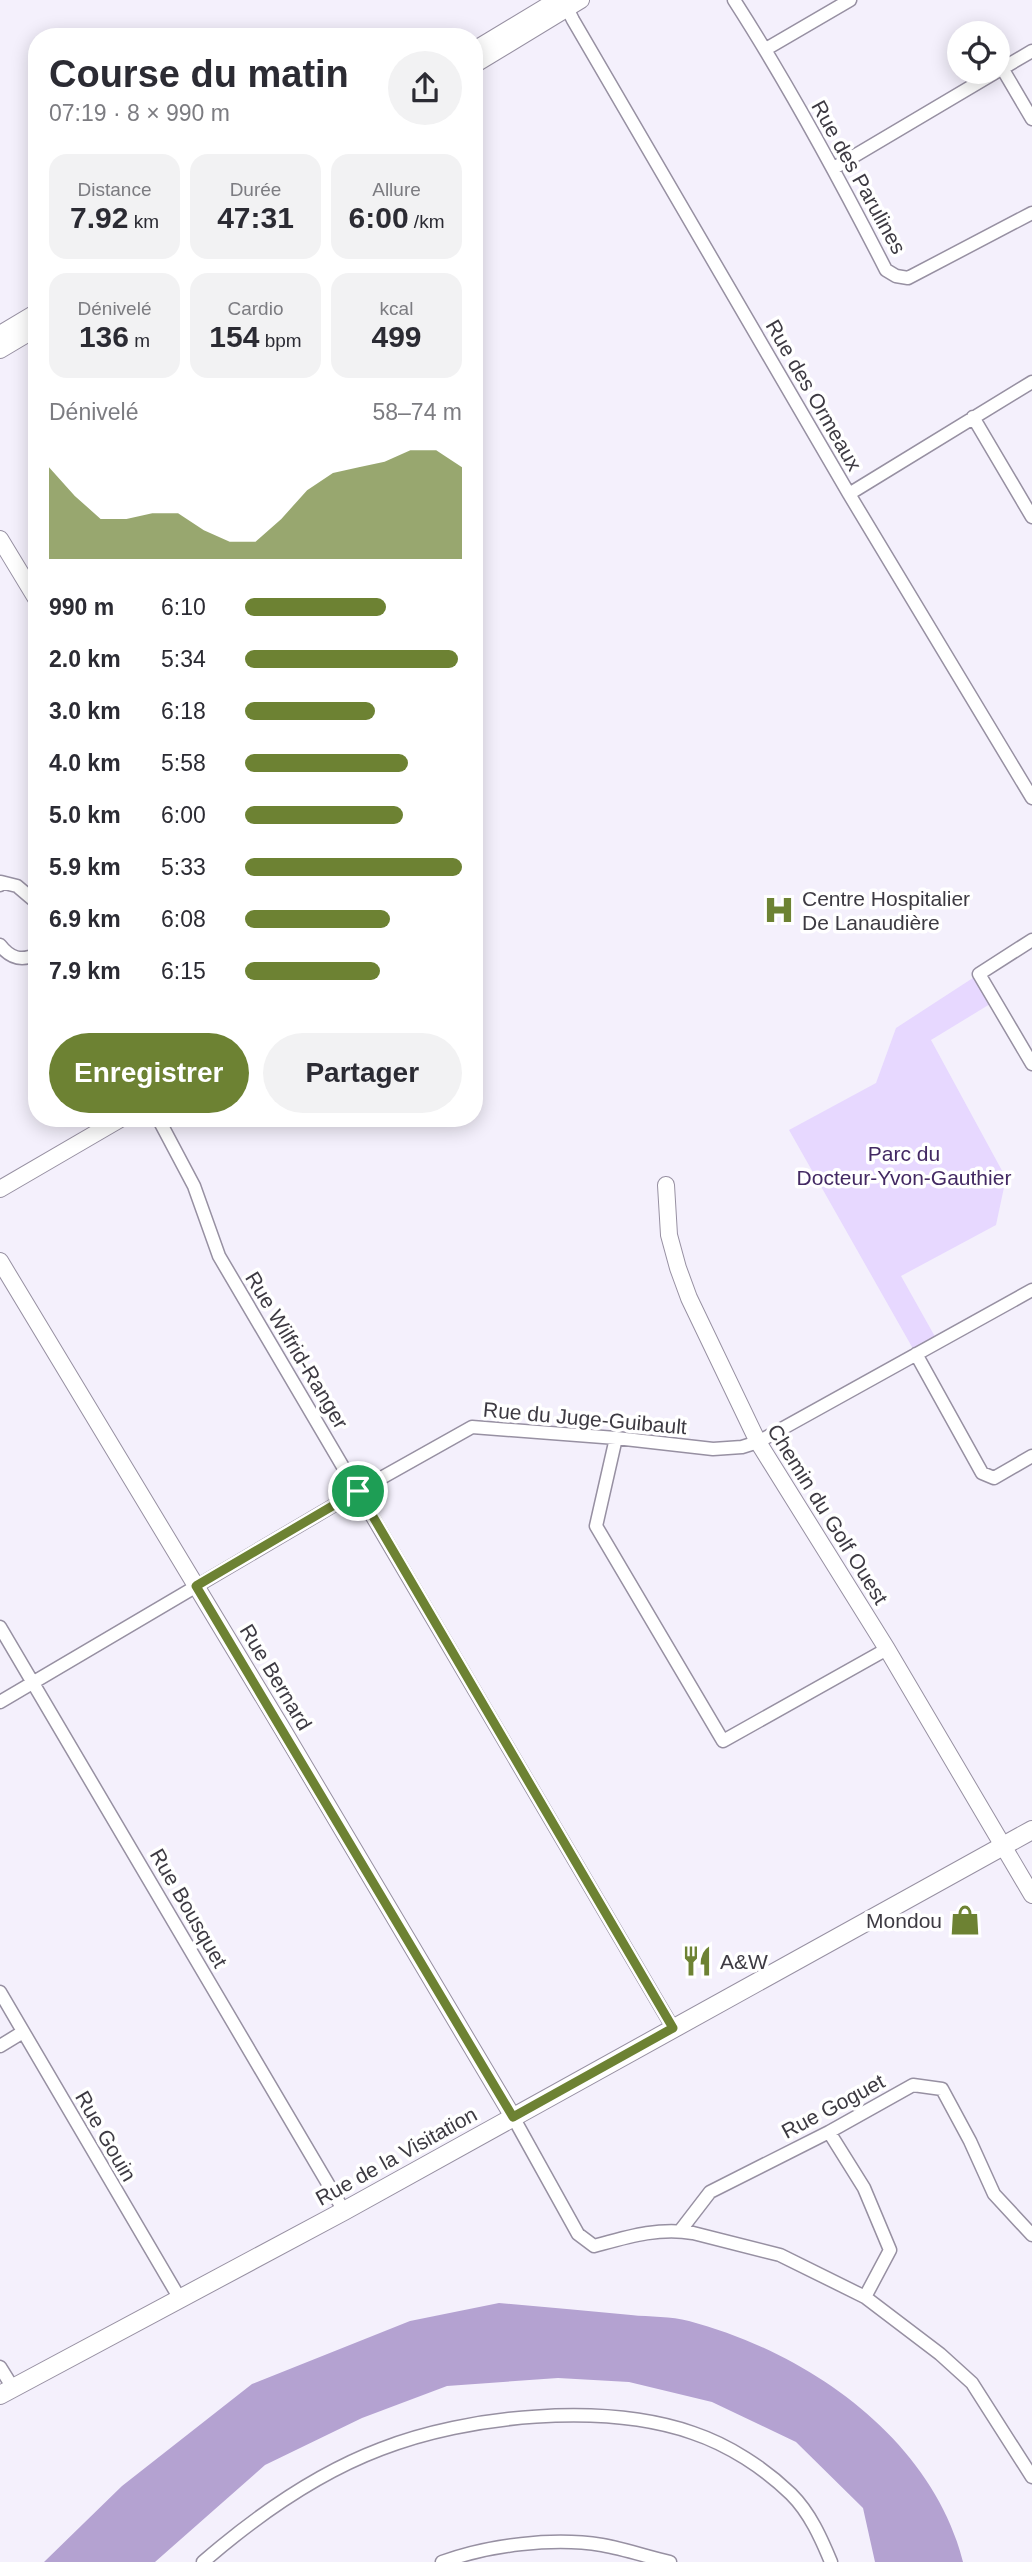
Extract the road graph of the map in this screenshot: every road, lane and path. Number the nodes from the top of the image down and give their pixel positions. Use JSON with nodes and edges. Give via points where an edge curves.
{"nodes":[{"id":1,"x":734,"y":0,"type":"edge"},
{"id":2,"x":850,"y":0,"type":"edge"},
{"id":3,"x":566,"y":2,"type":"edge"},
{"id":4,"x":483,"y":45,"type":"edge"},
{"id":5,"x":766,"y":49,"type":"junction"},
{"id":6,"x":1032,"y":51,"type":"edge"},
{"id":7,"x":483,"y":59,"type":"edge"},
{"id":8,"x":1010,"y":63,"type":"edge"},
{"id":9,"x":975,"y":84,"type":"edge"},
{"id":10,"x":1008,"y":84,"type":"edge"},
{"id":11,"x":1032,"y":119,"type":"edge"},
{"id":12,"x":834,"y":168,"type":"junction"},
{"id":13,"x":1032,"y":213,"type":"edge"},
{"id":14,"x":28,"y":317,"type":"edge"},
{"id":15,"x":28,"y":333,"type":"edge"},
{"id":16,"x":0,"y":334,"type":"edge"},
{"id":17,"x":0,"y":350,"type":"edge"},
{"id":18,"x":1032,"y":382,"type":"edge"},
{"id":19,"x":973,"y":417,"type":"junction"},
{"id":20,"x":849,"y":494,"type":"junction"},
{"id":21,"x":1032,"y":517,"type":"edge"},
{"id":22,"x":0,"y":539,"type":"edge"},
{"id":23,"x":28,"y":585,"type":"edge"},
{"id":24,"x":1032,"y":798,"type":"edge"},
{"id":25,"x":0,"y":882,"type":"edge"},
{"id":26,"x":28,"y":896,"type":"edge"},
{"id":27,"x":1032,"y":940,"type":"edge"},
{"id":28,"x":0,"y":945,"type":"edge"},
{"id":29,"x":28,"y":958,"type":"edge"},
{"id":30,"x":1032,"y":1064,"type":"edge"},
{"id":31,"x":107,"y":1127,"type":"edge"},
{"id":32,"x":163,"y":1127,"type":"edge"},
{"id":33,"x":666,"y":1185,"type":"dead end"},
{"id":34,"x":0,"y":1189,"type":"edge"},
{"id":35,"x":0,"y":1261,"type":"edge"},
{"id":36,"x":1032,"y":1290,"type":"edge"},
{"id":37,"x":916,"y":1354,"type":"junction"},
{"id":38,"x":616,"y":1438,"type":"junction"},
{"id":39,"x":758,"y":1442,"type":"junction"},
{"id":40,"x":1032,"y":1456,"type":"edge"},
{"id":41,"x":358,"y":1491,"type":"junction"},
{"id":42,"x":196,"y":1586,"type":"junction"},
{"id":43,"x":0,"y":1627,"type":"edge"},
{"id":44,"x":887,"y":1649,"type":"junction"},
{"id":45,"x":34,"y":1682,"type":"junction"},
{"id":46,"x":0,"y":1702,"type":"edge"},
{"id":47,"x":1032,"y":1830,"type":"edge"},
{"id":48,"x":1005,"y":1846,"type":"junction"},
{"id":49,"x":1032,"y":1895,"type":"edge"},
{"id":50,"x":0,"y":1992,"type":"edge"},
{"id":51,"x":673,"y":2028,"type":"junction"},
{"id":52,"x":23,"y":2032,"type":"junction"},
{"id":53,"x":0,"y":2046,"type":"edge"},
{"id":54,"x":513,"y":2117,"type":"junction"},
{"id":55,"x":830,"y":2132,"type":"junction"},
{"id":56,"x":344,"y":2211,"type":"junction"},
{"id":57,"x":680,"y":2231,"type":"junction"},
{"id":58,"x":1032,"y":2235,"type":"edge"},
{"id":59,"x":865,"y":2297,"type":"junction"},
{"id":60,"x":180,"y":2300,"type":"junction"},
{"id":61,"x":0,"y":2367,"type":"edge"},
{"id":62,"x":6,"y":2391,"type":"edge"},
{"id":63,"x":1031,"y":2474,"type":"edge"},
{"id":64,"x":203,"y":2562,"type":"edge"},
{"id":65,"x":442,"y":2562,"type":"edge"},
{"id":66,"x":670,"y":2562,"type":"edge"},
{"id":67,"x":831,"y":2562,"type":"edge"}],
"edges":[{"from":1,"to":5,"type":"street","name":"Rue des Parulines"},
{"from":2,"to":5,"type":"street"},
{"from":3,"to":4,"type":"street"},
{"from":3,"to":7,"type":"street"},
{"from":3,"to":20,"type":"street","name":"Rue des Ormeaux"},
{"from":5,"to":12,"type":"street","name":"Rue des Parulines"},
{"from":6,"to":8,"type":"street"},
{"from":9,"to":12,"type":"street"},
{"from":10,"to":11,"type":"street"},
{"from":12,"to":13,"type":"street","name":"Rue des Parulines","via":[[886,270],[897,276],[908,278]]},
{"from":14,"to":16,"type":"street"},
{"from":15,"to":17,"type":"street"},
{"from":18,"to":19,"type":"street"},
{"from":19,"to":20,"type":"street"},
{"from":19,"to":21,"type":"street"},
{"from":20,"to":24,"type":"street","name":"Rue des Ormeaux"},
{"from":22,"to":23,"type":"street"},
{"from":25,"to":26,"type":"street","via":[[17,886]]},
{"from":27,"to":30,"type":"street","via":[[979,974]]},
{"from":28,"to":29,"type":"street","via":[[13,958]]},
{"from":31,"to":34,"type":"street"},
{"from":32,"to":41,"type":"street","name":"Rue Wilfrid-Ranger","via":[[194,1186],[219,1256]]},
{"from":33,"to":39,"type":"street","name":"Chemin du Golf Ouest","via":[[669,1235],[688,1298]]},
{"from":35,"to":42,"type":"street","name":"Rue Bernard"},
{"from":36,"to":37,"type":"street","name":"Rue du Juge-Guibault"},
{"from":37,"to":39,"type":"street","name":"Rue du Juge-Guibault"},
{"from":37,"to":40,"type":"street","via":[[982,1473],[994,1478]]},
{"from":38,"to":39,"type":"street","name":"Rue du Juge-Guibault","via":[[713,1450]]},
{"from":38,"to":41,"type":"street","name":"Rue du Juge-Guibault","via":[[472,1427]]},
{"from":38,"to":44,"type":"street","via":[[596,1526],[723,1741]]},
{"from":39,"to":44,"type":"street","name":"Chemin du Golf Ouest"},
{"from":41,"to":42,"type":"street","name":"Rue du Juge-Guibault"},
{"from":41,"to":51,"type":"street","name":"Rue Wilfrid-Ranger"},
{"from":42,"to":45,"type":"street","name":"Rue du Juge-Guibault"},
{"from":42,"to":54,"type":"street","name":"Rue Bernard"},
{"from":43,"to":45,"type":"street","name":"Rue Bousquet"},
{"from":44,"to":48,"type":"street","name":"Chemin du Golf Ouest"},
{"from":45,"to":46,"type":"street","name":"Rue du Juge-Guibault"},
{"from":45,"to":56,"type":"street","name":"Rue Bousquet"},
{"from":47,"to":48,"type":"main road","name":"Rue de la Visitation"},
{"from":48,"to":49,"type":"street","name":"Chemin du Golf Ouest"},
{"from":48,"to":51,"type":"main road","name":"Rue de la Visitation"},
{"from":50,"to":52,"type":"street","name":"Rue Gouin"},
{"from":51,"to":54,"type":"main road","name":"Rue de la Visitation"},
{"from":52,"to":53,"type":"street"},
{"from":52,"to":60,"type":"street","name":"Rue Gouin"},
{"from":54,"to":56,"type":"main road","name":"Rue de la Visitation"},
{"from":54,"to":57,"type":"street","via":[[578,2234],[594,2246],[644,2232]]},
{"from":55,"to":57,"type":"street","name":"Rue Goguet","via":[[710,2192]]},
{"from":55,"to":58,"type":"street","name":"Rue Goguet","via":[[913,2085],[942,2089],[994,2194]]},
{"from":55,"to":59,"type":"street","via":[[864,2188],[890,2250]]},
{"from":56,"to":60,"type":"main road","name":"Rue de la Visitation"},
{"from":57,"to":59,"type":"street","via":[[780,2255]]},
{"from":59,"to":63,"type":"street","via":[[972,2383]]},
{"from":60,"to":62,"type":"main road","name":"Rue de la Visitation"},
{"from":61,"to":62,"type":"street"},
{"from":64,"to":67,"type":"street","via":[[281,2501],[381,2448],[508,2418],[588,2416],[692,2432],[731,2449],[792,2495]]},
{"from":65,"to":66,"type":"street","via":[[545,2542],[601,2545]]}]}
